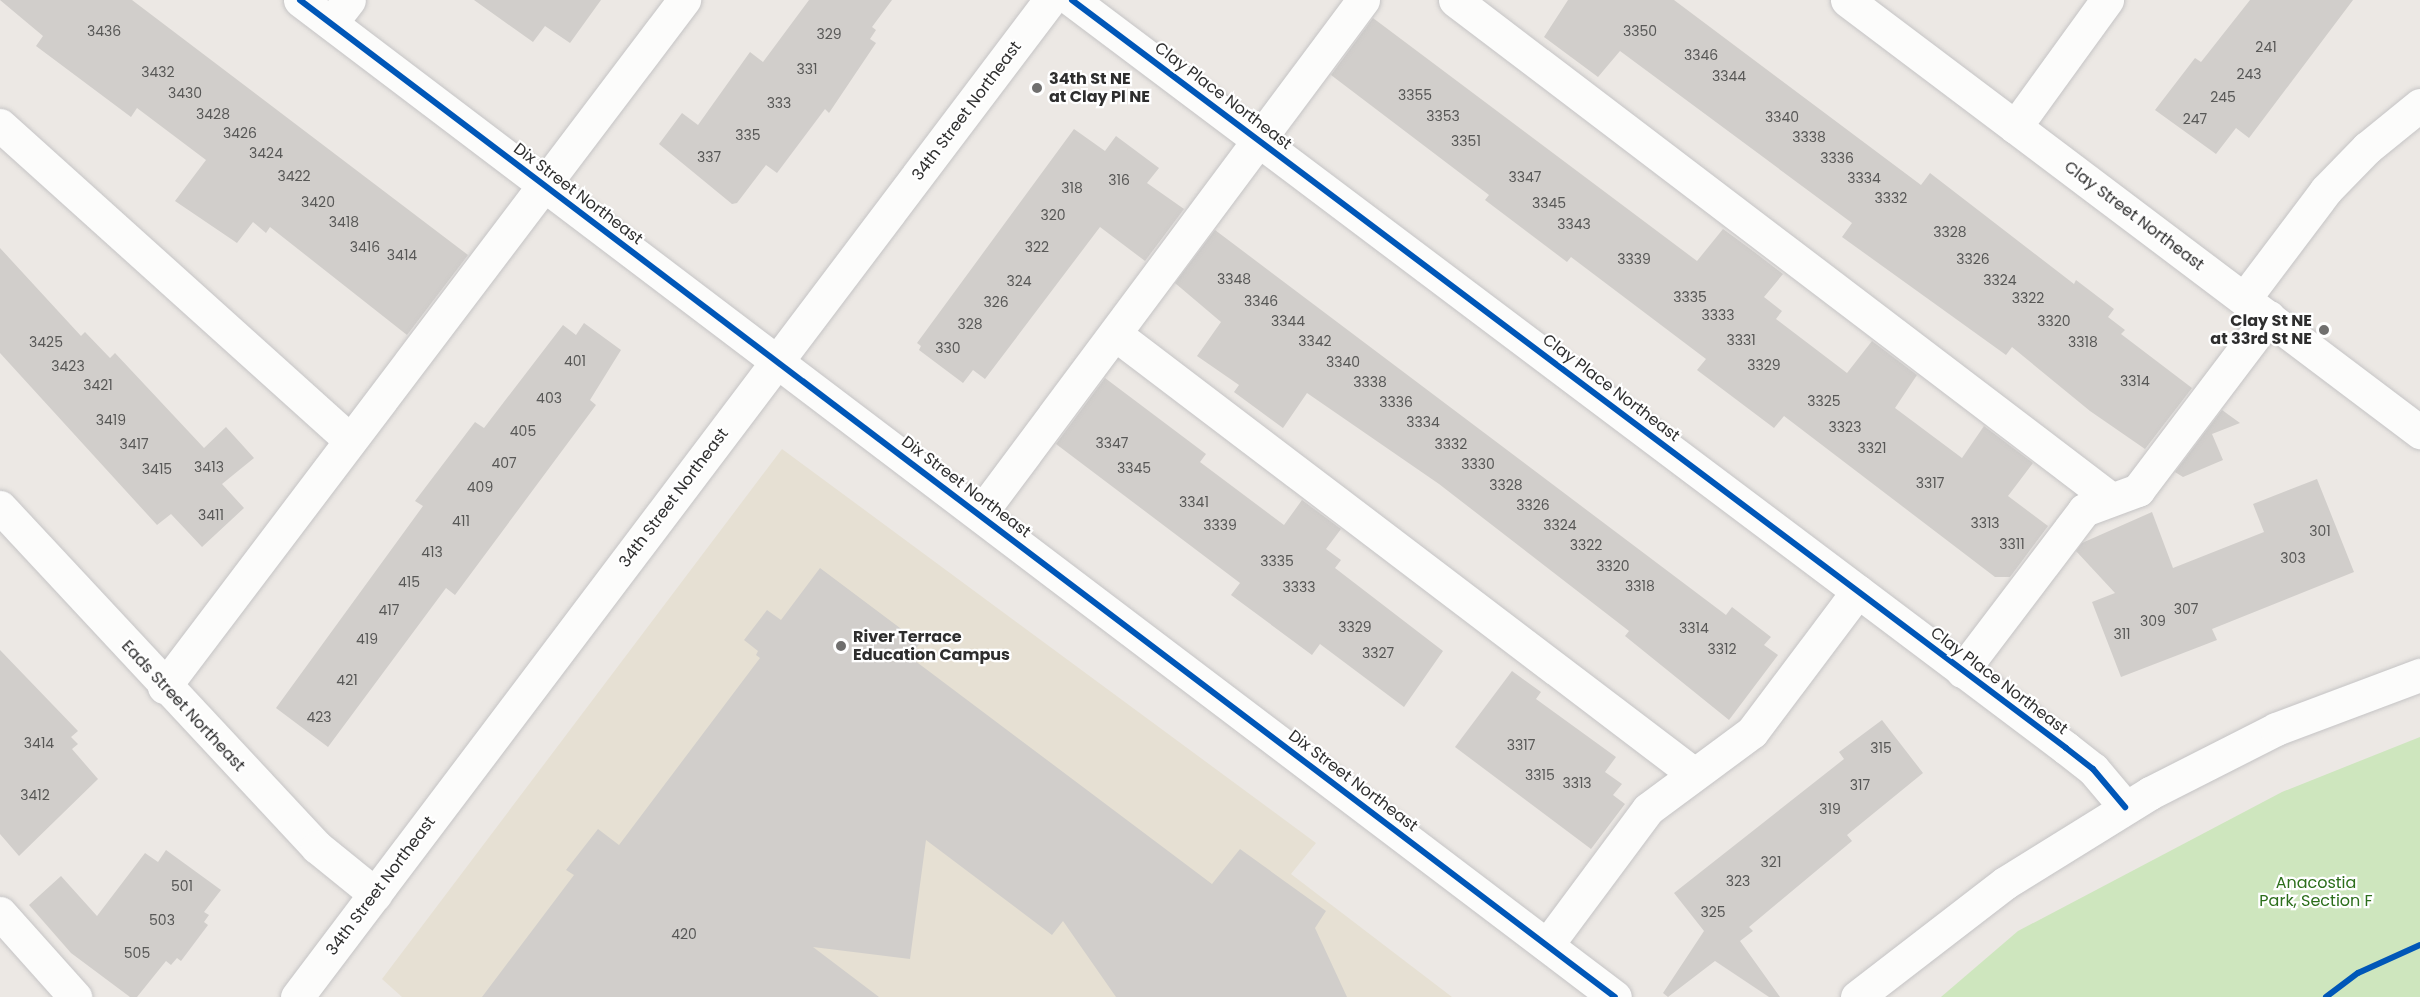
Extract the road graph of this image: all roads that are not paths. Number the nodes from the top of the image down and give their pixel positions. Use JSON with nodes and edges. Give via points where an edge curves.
{"nodes":[{"id":1,"x":300,"y":0,"type":"edge"},
{"id":2,"x":684,"y":0,"type":"edge"},
{"id":3,"x":1050,"y":0,"type":"edge"},
{"id":4,"x":1072,"y":0,"type":"edge"},
{"id":5,"x":1363,"y":0,"type":"edge"},
{"id":6,"x":1455,"y":0,"type":"edge"},
{"id":7,"x":1847,"y":0,"type":"edge"},
{"id":8,"x":2107,"y":0,"type":"edge"},
{"id":9,"x":340,"y":12,"type":"edge"},
{"id":10,"x":2420,"y":105,"type":"edge"},
{"id":11,"x":0,"y":125,"type":"edge"},
{"id":12,"x":2015,"y":127,"type":"junction"},
{"id":13,"x":1257,"y":138,"type":"junction"},
{"id":14,"x":544,"y":185,"type":"junction"},
{"id":15,"x":2257,"y":308,"type":"junction"},
{"id":16,"x":1115,"y":334,"type":"junction"},
{"id":17,"x":777,"y":361,"type":"junction"},
{"id":18,"x":2420,"y":432,"type":"edge"},
{"id":19,"x":350,"y":440,"type":"junction"},
{"id":20,"x":2111,"y":499,"type":"junction"},
{"id":21,"x":0,"y":507,"type":"edge"},
{"id":22,"x":980,"y":514,"type":"junction"},
{"id":23,"x":1858,"y":591,"type":"junction"},
{"id":24,"x":1962,"y":671,"type":"junction"},
{"id":25,"x":2420,"y":675,"type":"edge"},
{"id":26,"x":164,"y":687,"type":"junction"},
{"id":27,"x":1694,"y":774,"type":"junction"},
{"id":28,"x":2125,"y":807,"type":"junction"},
{"id":29,"x":375,"y":894,"type":"junction"},
{"id":30,"x":0,"y":914,"type":"edge"},
{"id":31,"x":1546,"y":945,"type":"junction"},
{"id":32,"x":75,"y":997,"type":"edge"},
{"id":33,"x":297,"y":997,"type":"edge"},
{"id":34,"x":1615,"y":997,"type":"edge"},
{"id":35,"x":1857,"y":997,"type":"edge"}],
"edges":[{"from":1,"to":9,"type":"street","name":"Dix Street Northeast"},
{"from":2,"to":14,"type":"street"},
{"from":3,"to":17,"type":"street","name":"34th Street Northeast"},
{"from":4,"to":13,"type":"street","name":"Clay Place Northeast"},
{"from":5,"to":13,"type":"street"},
{"from":6,"to":20,"type":"street"},
{"from":7,"to":12,"type":"street","name":"Clay Street Northeast"},
{"from":8,"to":12,"type":"street"},
{"from":9,"to":14,"type":"street","name":"Dix Street Northeast"},
{"from":10,"to":15,"type":"street","via":[[2367,148],[2326,190]]},
{"from":11,"to":19,"type":"street"},
{"from":12,"to":15,"type":"street","name":"Clay Street Northeast"},
{"from":13,"to":16,"type":"street"},
{"from":13,"to":23,"type":"street","name":"Clay Place Northeast"},
{"from":14,"to":17,"type":"street","name":"Dix Street Northeast"},
{"from":14,"to":19,"type":"street"},
{"from":15,"to":18,"type":"street","name":"Clay Street Northeast"},
{"from":15,"to":20,"type":"street","via":[[2138,490]]},
{"from":16,"to":22,"type":"street"},
{"from":16,"to":27,"type":"street"},
{"from":17,"to":22,"type":"street","name":"Dix Street Northeast"},
{"from":17,"to":29,"type":"street","name":"34th Street Northeast"},
{"from":19,"to":26,"type":"street"},
{"from":20,"to":24,"type":"street","via":[[2084,510]]},
{"from":21,"to":26,"type":"street","name":"Eads Street Northeast"},
{"from":22,"to":31,"type":"street","name":"Dix Street Northeast"},
{"from":23,"to":24,"type":"street","name":"Clay Place Northeast"},
{"from":23,"to":27,"type":"street","via":[[1752,732]]},
{"from":24,"to":28,"type":"street","name":"Clay Place Northeast","via":[[2092,769]]},
{"from":25,"to":28,"type":"street","via":[[2276,729],[2211,759]]},
{"from":26,"to":29,"type":"street","name":"Eads Street Northeast","via":[[317,847]]},
{"from":27,"to":31,"type":"street","via":[[1648,809]]},
{"from":28,"to":35,"type":"street","via":[[1996,889]]},
{"from":29,"to":33,"type":"street","name":"34th Street Northeast"},
{"from":30,"to":32,"type":"street"},
{"from":31,"to":34,"type":"street","name":"Dix Street Northeast"}]}
